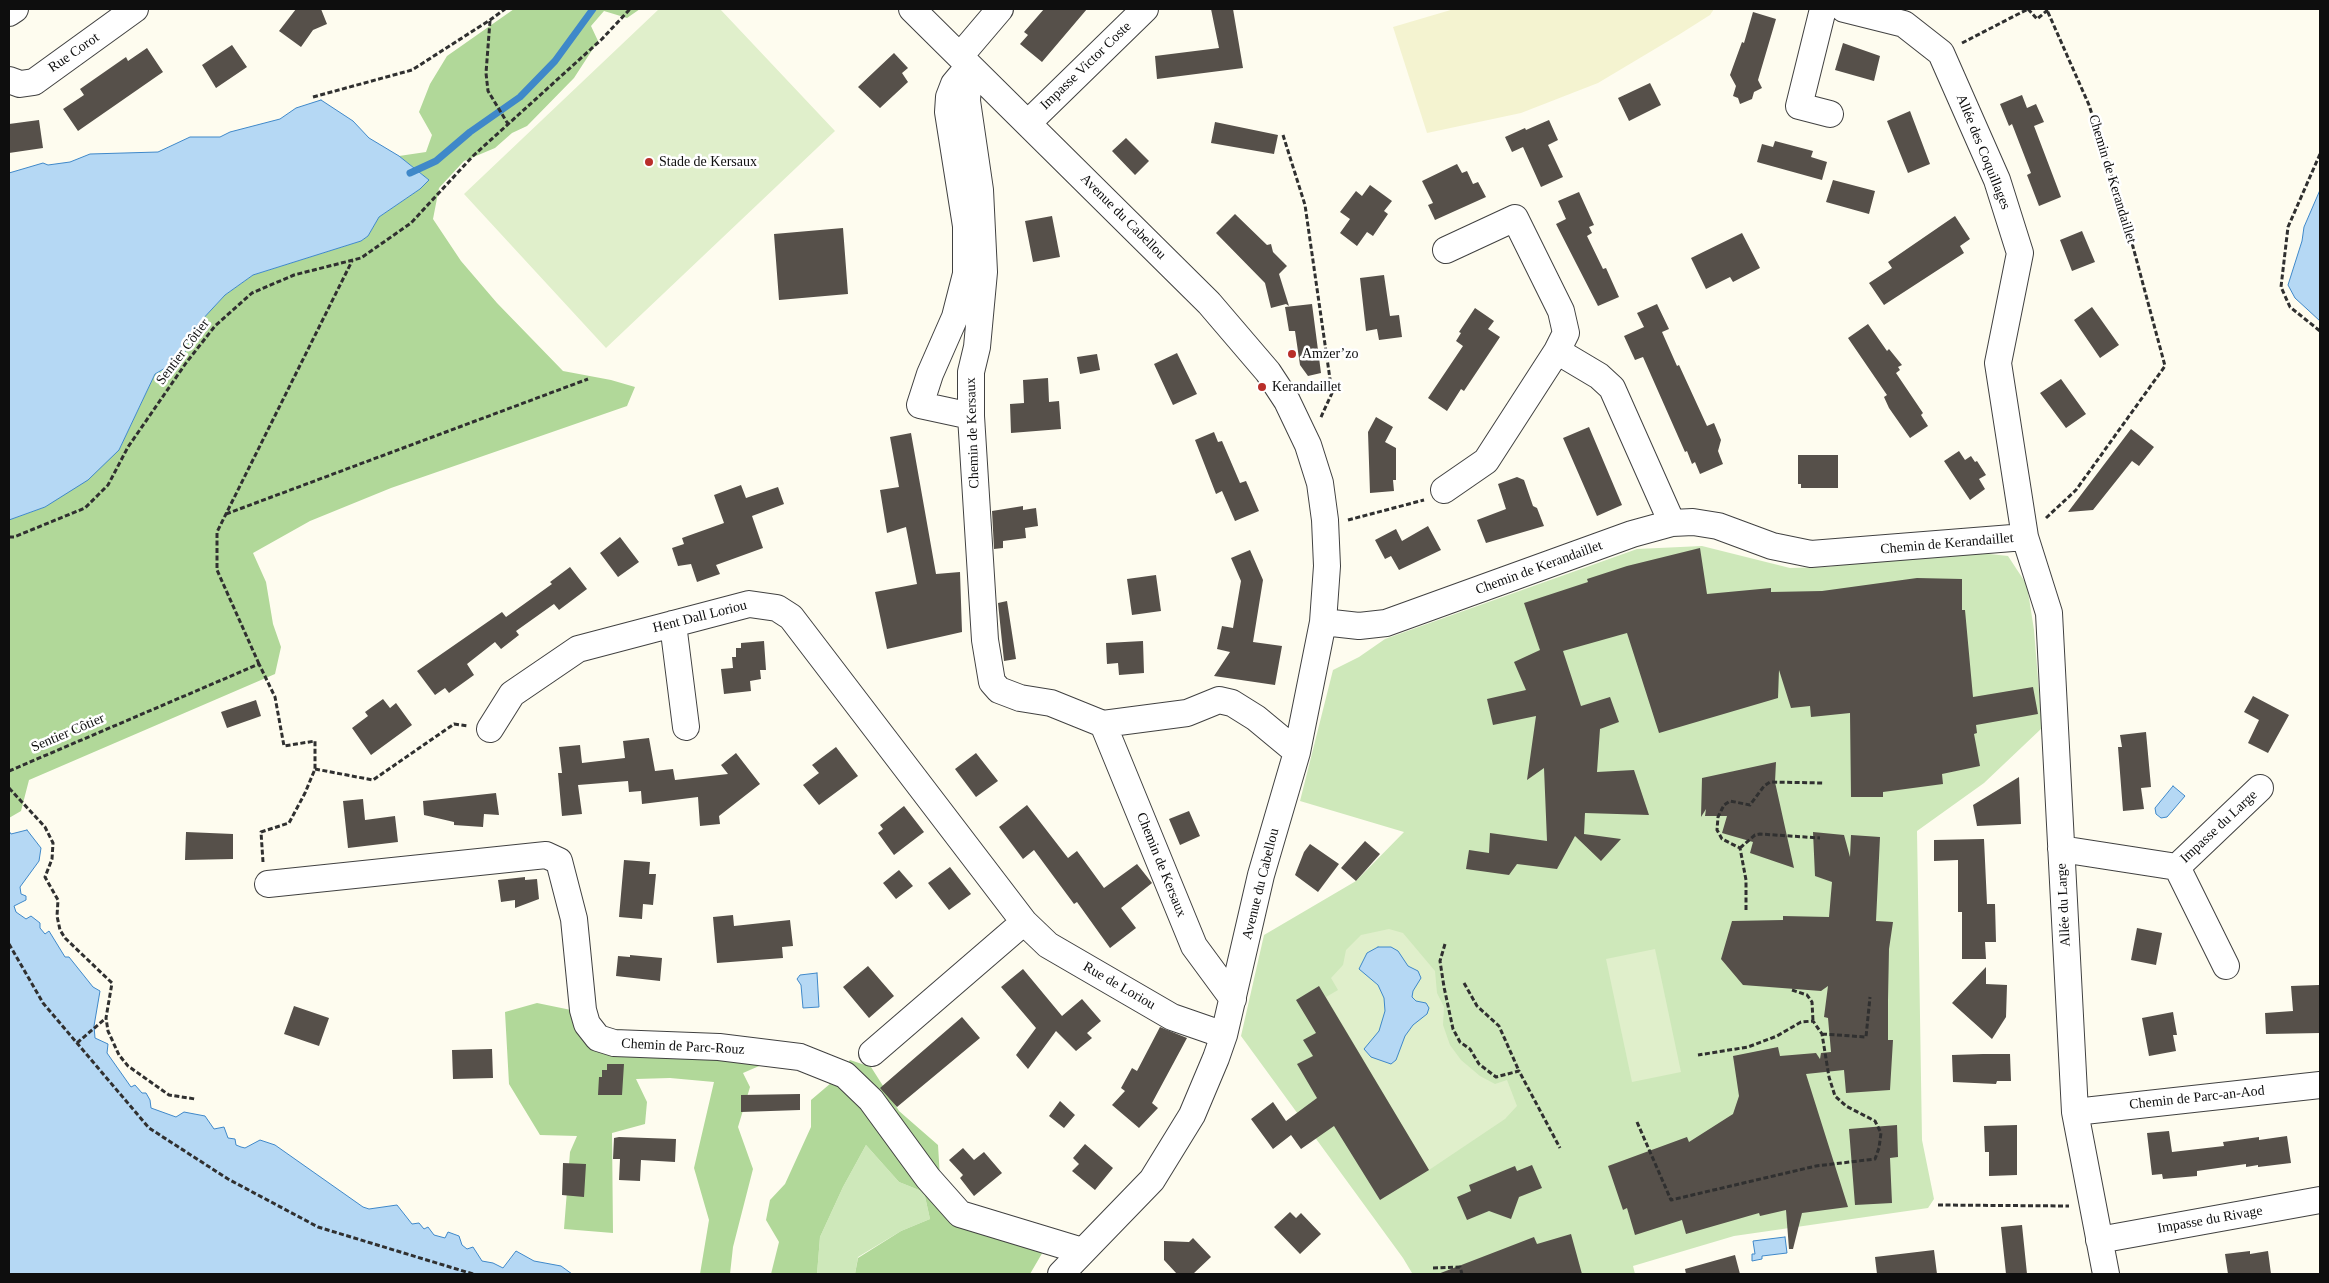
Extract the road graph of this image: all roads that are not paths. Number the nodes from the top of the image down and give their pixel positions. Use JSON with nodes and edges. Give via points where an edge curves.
{"nodes":[{"id":1,"x":15,"y":9,"type":"edge"},
{"id":2,"x":135,"y":9,"type":"edge"},
{"id":3,"x":912,"y":9,"type":"edge"},
{"id":4,"x":1000,"y":9,"type":"edge"},
{"id":5,"x":1145,"y":9,"type":"edge"},
{"id":6,"x":1823,"y":9,"type":"edge"},
{"id":7,"x":1844,"y":9,"type":"edge"},
{"id":8,"x":9,"y":13,"type":"edge"},
{"id":9,"x":965,"y":61,"type":"junction"},
{"id":10,"x":9,"y":80,"type":"edge"},
{"id":11,"x":1830,"y":114,"type":"dead end"},
{"id":12,"x":1028,"y":123,"type":"junction"},
{"id":13,"x":1446,"y":250,"type":"dead end"},
{"id":14,"x":1557,"y":351,"type":"junction"},
{"id":15,"x":971,"y":416,"type":"junction"},
{"id":16,"x":1444,"y":490,"type":"road end"},
{"id":17,"x":1672,"y":524,"type":"junction"},
{"id":18,"x":2025,"y":537,"type":"junction"},
{"id":19,"x":1323,"y":622,"type":"junction"},
{"id":20,"x":673,"y":624,"type":"junction"},
{"id":21,"x":1103,"y":724,"type":"junction"},
{"id":22,"x":686,"y":728,"type":"dead end"},
{"id":23,"x":490,"y":729,"type":"road end"},
{"id":24,"x":1296,"y":752,"type":"junction"},
{"id":25,"x":919,"y":784,"type":"joint"},
{"id":26,"x":2260,"y":788,"type":"dead end"},
{"id":27,"x":2061,"y":848,"type":"junction"},
{"id":28,"x":2177,"y":867,"type":"junction"},
{"id":29,"x":268,"y":884,"type":"road end"},
{"id":30,"x":1024,"y":922,"type":"junction"},
{"id":31,"x":2226,"y":966,"type":"dead end"},
{"id":32,"x":1233,"y":999,"type":"junction"},
{"id":33,"x":1224,"y":1035,"type":"junction"},
{"id":34,"x":872,"y":1053,"type":"dead end"},
{"id":35,"x":2320,"y":1085,"type":"edge"},
{"id":36,"x":2075,"y":1112,"type":"junction"},
{"id":37,"x":2320,"y":1200,"type":"edge"},
{"id":38,"x":2099,"y":1240,"type":"junction"},
{"id":39,"x":1082,"y":1252,"type":"junction"},
{"id":40,"x":1061,"y":1274,"type":"edge"},
{"id":41,"x":2106,"y":1274,"type":"edge"}],
"edges":[{"from":1,"to":8,"type":"street"},
{"from":2,"to":10,"type":"street","name":"Rue Corot","via":[[34,82],[20,84]]},
{"from":3,"to":9,"type":"street","name":"Avenue du Cabellou"},
{"from":4,"to":9,"type":"street"},
{"from":5,"to":12,"type":"street","name":"Impasse Victor Coste"},
{"from":6,"to":11,"type":"street","via":[[1799,106]]},
{"from":7,"to":18,"type":"street","name":"Allée des Coquillages","via":[[1904,24],[1942,53],[1997,180],[2020,253],[1998,364]]},
{"from":9,"to":12,"type":"street","name":"Avenue du Cabellou"},
{"from":9,"to":15,"type":"street","name":"Chemin de Kersaux","via":[[967,101],[980,190],[984,272],[977,346],[971,372]]},
{"from":9,"to":15,"type":"street","via":[[949,97],[948,112],[966,226],[966,274],[955,317],[920,406]]},
{"from":12,"to":19,"type":"street","name":"Avenue du Cabellou","via":[[1209,302],[1268,372],[1287,401],[1308,445],[1320,484],[1327,566]]},
{"from":13,"to":14,"type":"street","via":[[1515,218],[1561,311],[1566,333]]},
{"from":14,"to":16,"type":"street","via":[[1486,461]]},
{"from":14,"to":17,"type":"street","via":[[1599,376],[1612,388]]},
{"from":15,"to":21,"type":"street","name":"Chemin de Kersaux","via":[[985,640],[992,682],[999,690],[1020,698],[1051,703]]},
{"from":17,"to":18,"type":"street","name":"Chemin de Kerandaillet","via":[[1693,522],[1718,526],[1772,546],[1811,554]]},
{"from":17,"to":19,"type":"street","name":"Chemin de Kerandaillet","via":[[1632,534],[1386,623],[1360,626]]},
{"from":18,"to":27,"type":"street","name":"Allée du Large","via":[[2049,613]]},
{"from":19,"to":24,"type":"street","name":"Avenue du Cabellou"},
{"from":20,"to":22,"type":"street"},
{"from":20,"to":23,"type":"street","name":"Hent Dall Loriou","via":[[578,649],[512,694]]},
{"from":20,"to":25,"type":"street","name":"Hent Dall Loriou","via":[[749,604],[777,608],[791,617]]},
{"from":21,"to":24,"type":"street","name":"Chemin de Kersaux","via":[[1186,713],[1219,700],[1232,703],[1256,718]]},
{"from":21,"to":32,"type":"street","name":"Chemin de Kersaux","via":[[1194,946]]},
{"from":24,"to":32,"type":"street","name":"Avenue du Cabellou","via":[[1261,875]]},
{"from":25,"to":30,"type":"street","name":"Rue de Loriou"},
{"from":26,"to":28,"type":"street","name":"Impasse du Large"},
{"from":27,"to":28,"type":"street","name":"Impasse du Large"},
{"from":27,"to":36,"type":"street","name":"Allée du Large"},
{"from":28,"to":31,"type":"street","name":"Impasse du Large"},
{"from":29,"to":39,"type":"street","name":"Chemin de Parc-Rouz","via":[[546,855],[560,861],[574,919],[583,1010],[587,1024],[598,1038],[614,1043],[719,1047],[800,1056],[845,1075],[871,1100],[928,1178],[960,1214]]},
{"from":30,"to":33,"type":"street","name":"Rue de Loriou","via":[[1048,945],[1172,1017]]},
{"from":30,"to":34,"type":"street"},
{"from":32,"to":33,"type":"street","name":"Avenue du Cabellou"},
{"from":33,"to":39,"type":"street","name":"Avenue du Cabellou","via":[[1192,1116],[1152,1180]]},
{"from":35,"to":36,"type":"street","name":"Chemin de Parc-an-Aod"},
{"from":36,"to":38,"type":"street","name":"Allée du Large"},
{"from":37,"to":38,"type":"street","name":"Impasse du Rivage"},
{"from":38,"to":41,"type":"street","name":"Allée du Large"},
{"from":39,"to":40,"type":"street","name":"Avenue du Cabellou"}]}
